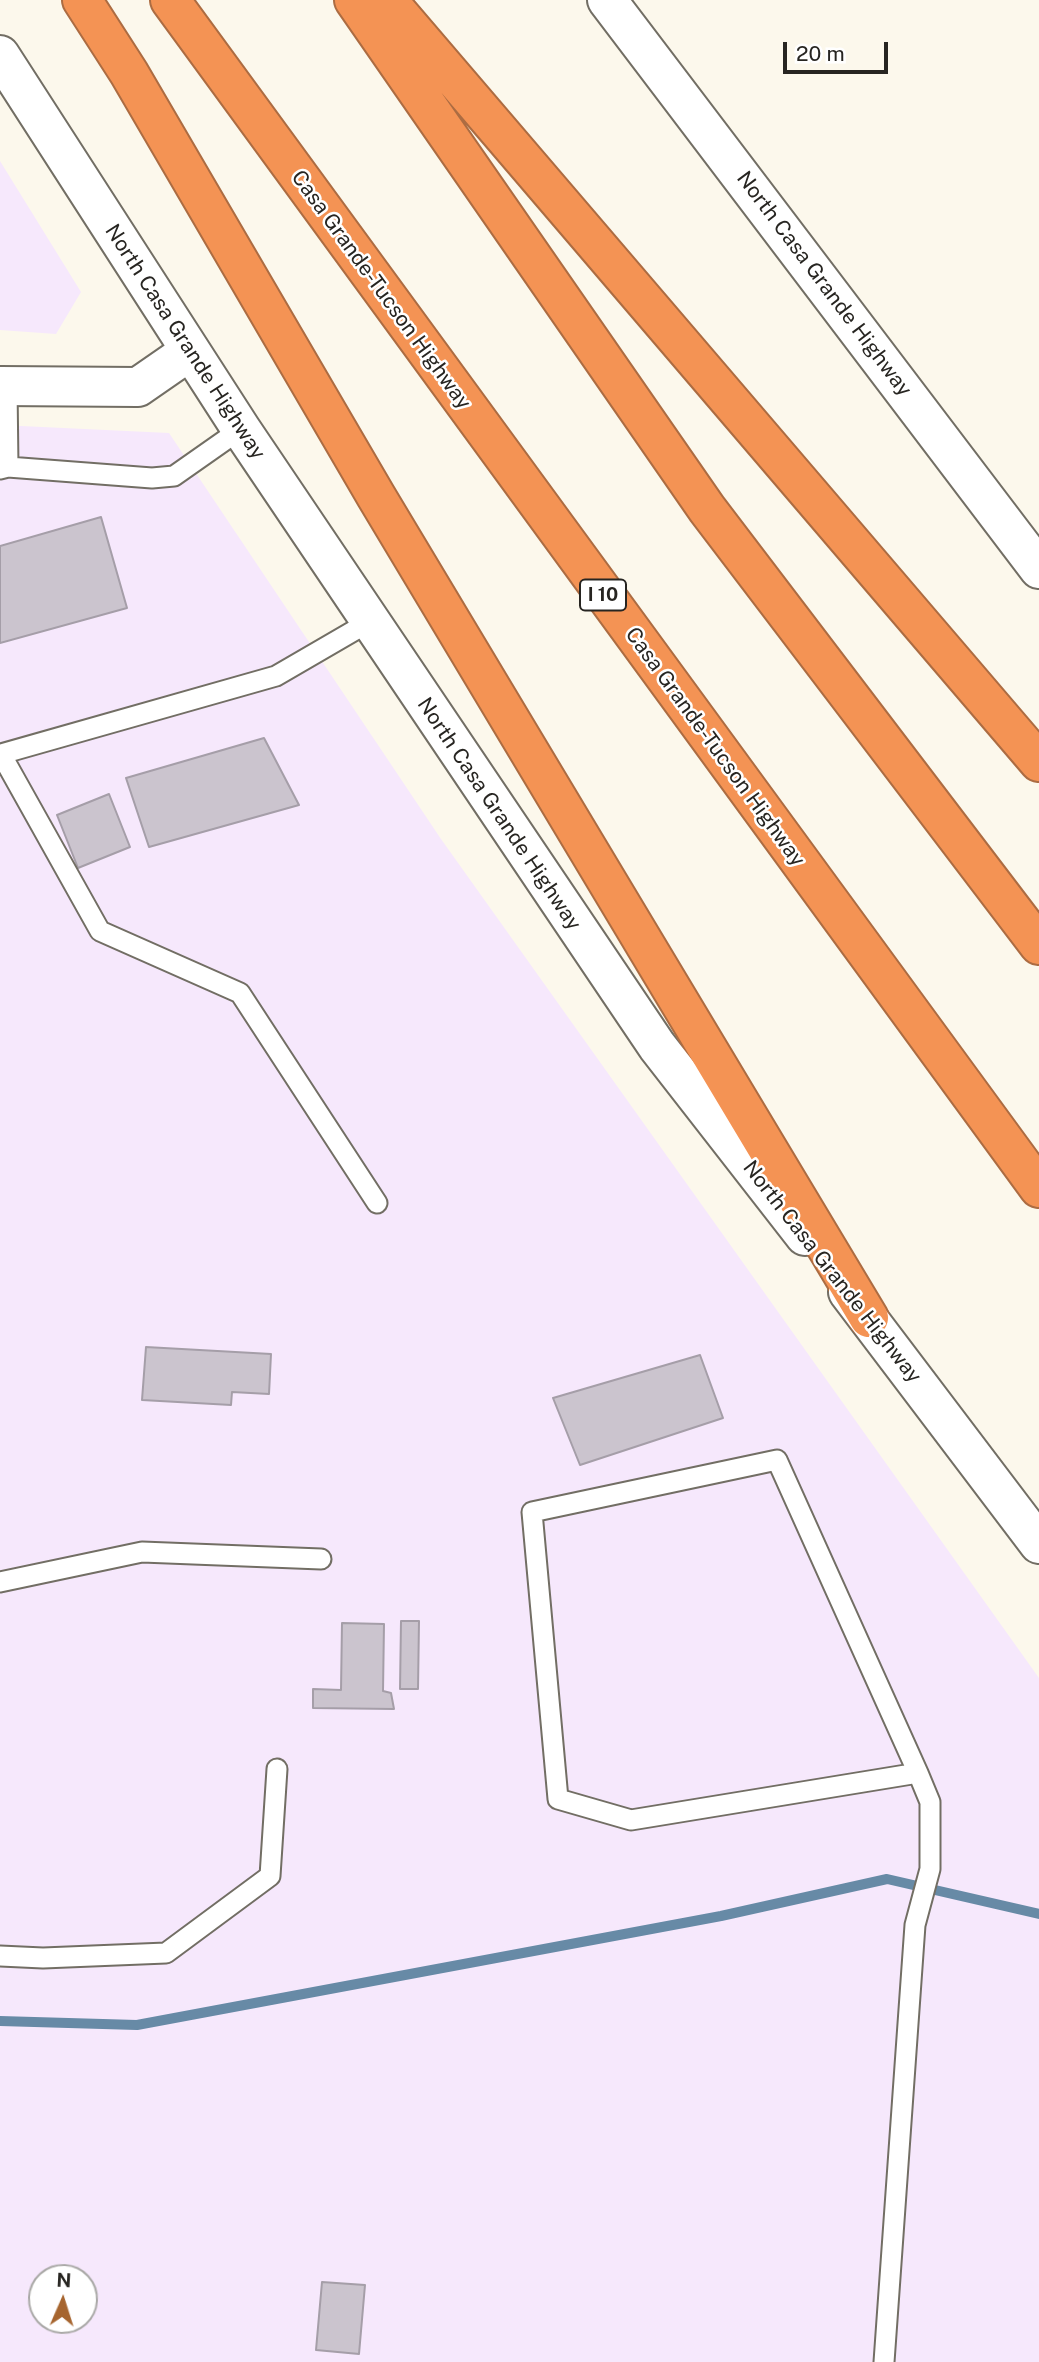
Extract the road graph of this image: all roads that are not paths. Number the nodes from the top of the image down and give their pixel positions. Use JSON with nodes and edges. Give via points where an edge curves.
{"nodes":[{"id":1,"x":82,"y":0,"type":"edge"},
{"id":2,"x":170,"y":0,"type":"edge"},
{"id":3,"x":354,"y":0,"type":"edge"},
{"id":4,"x":387,"y":0,"type":"edge"},
{"id":5,"x":607,"y":0,"type":"edge"},
{"id":6,"x":0,"y":55,"type":"edge"},
{"id":7,"x":190,"y":351,"type":"junction"},
{"id":8,"x":3,"y":386,"type":"edge"},
{"id":9,"x":241,"y":429,"type":"junction"},
{"id":10,"x":4,"y":468,"type":"edge"},
{"id":11,"x":1039,"y":569,"type":"edge"},
{"id":12,"x":369,"y":622,"type":"junction"},
{"id":13,"x":1039,"y":762,"type":"edge"},
{"id":14,"x":1039,"y":945,"type":"edge"},
{"id":15,"x":1039,"y":1188,"type":"edge"},
{"id":16,"x":377,"y":1203,"type":"dead end"},
{"id":17,"x":869,"y":1318,"type":"junction"},
{"id":18,"x":1039,"y":1544,"type":"edge"},
{"id":19,"x":321,"y":1559,"type":"dead end"},
{"id":20,"x":0,"y":1581,"type":"edge"},
{"id":21,"x":276,"y":1769,"type":"dead end"},
{"id":22,"x":918,"y":1773,"type":"junction"},
{"id":23,"x":0,"y":1956,"type":"edge"},
{"id":24,"x":884,"y":2362,"type":"edge"}],
"edges":[{"from":1,"to":17,"type":"highway"},
{"from":2,"to":15,"type":"highway","name":"Casa Grande-Tucson Highway","number":"I 10"},
{"from":3,"to":14,"type":"highway","via":[[707,509]]},
{"from":4,"to":13,"type":"highway"},
{"from":5,"to":11,"type":"main road","name":"North Casa Grande Highway"},
{"from":6,"to":7,"type":"main road","name":"North Casa Grande Highway"},
{"from":7,"to":8,"type":"main road","via":[[138,387]]},
{"from":7,"to":9,"type":"main road","name":"North Casa Grande Highway"},
{"from":8,"to":10,"type":"lane"},
{"from":9,"to":10,"type":"lane","via":[[174,476]]},
{"from":9,"to":12,"type":"main road","name":"North Casa Grande Highway"},
{"from":12,"to":16,"type":"lane","via":[[276,676],[1,754],[100,931],[240,993]]},
{"from":12,"to":17,"type":"main road","name":"North Casa Grande Highway","via":[[657,1046]]},
{"from":17,"to":18,"type":"main road","name":"North Casa Grande Highway"},
{"from":19,"to":20,"type":"lane","via":[[142,1552]]},
{"from":21,"to":23,"type":"lane","via":[[270,1876],[166,1953]]},
{"from":22,"to":22,"type":"lane","via":[[778,1460],[532,1512],[558,1798],[631,1821]]},
{"from":22,"to":24,"type":"lane","via":[[930,1802],[930,1869],[915,1925]]}]}
